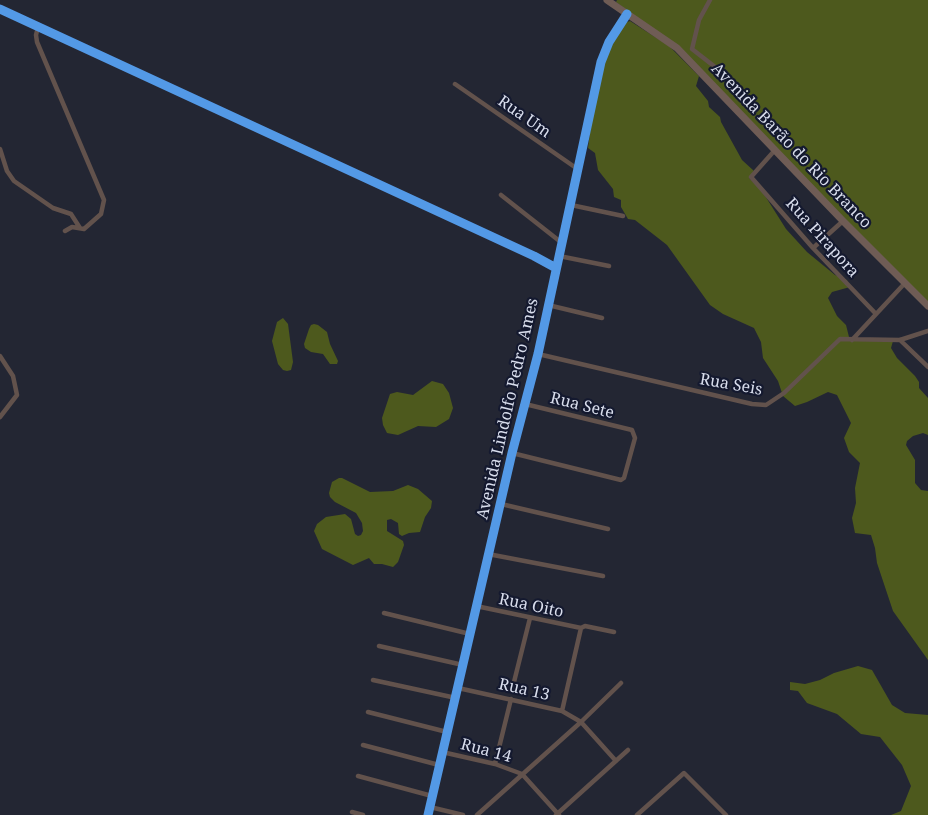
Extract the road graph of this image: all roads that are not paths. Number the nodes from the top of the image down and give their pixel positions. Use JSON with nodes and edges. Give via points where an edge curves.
{"nodes":[{"id":1,"x":609,"y":0,"type":"edge"},
{"id":2,"x":710,"y":0,"type":"edge"},
{"id":3,"x":0,"y":9,"type":"edge"},
{"id":4,"x":627,"y":14,"type":"junction"},
{"id":5,"x":38,"y":27,"type":"junction"},
{"id":6,"x":719,"y":70,"type":"dead end"},
{"id":7,"x":455,"y":84,"type":"dead end"},
{"id":8,"x":0,"y":149,"type":"edge"},
{"id":9,"x":775,"y":150,"type":"junction"},
{"id":10,"x":579,"y":170,"type":"junction"},
{"id":11,"x":501,"y":195,"type":"dead end"},
{"id":12,"x":571,"y":205,"type":"junction"},
{"id":13,"x":623,"y":216,"type":"dead end"},
{"id":14,"x":843,"y":221,"type":"junction"},
{"id":15,"x":80,"y":228,"type":"junction"},
{"id":16,"x":65,"y":231,"type":"dead end"},
{"id":17,"x":562,"y":243,"type":"junction"},
{"id":18,"x":813,"y":248,"type":"junction"},
{"id":19,"x":559,"y":256,"type":"junction"},
{"id":20,"x":609,"y":266,"type":"dead end"},
{"id":21,"x":556,"y":268,"type":"junction"},
{"id":22,"x":905,"y":283,"type":"junction"},
{"id":23,"x":548,"y":305,"type":"junction"},
{"id":24,"x":928,"y":306,"type":"edge"},
{"id":25,"x":876,"y":314,"type":"junction"},
{"id":26,"x":602,"y":318,"type":"dead end"},
{"id":27,"x":928,"y":331,"type":"edge"},
{"id":28,"x":852,"y":340,"type":"junction"},
{"id":29,"x":900,"y":340,"type":"junction"},
{"id":30,"x":537,"y":354,"type":"junction"},
{"id":31,"x":0,"y":356,"type":"edge"},
{"id":32,"x":928,"y":367,"type":"edge"},
{"id":33,"x":525,"y":404,"type":"junction"},
{"id":34,"x":0,"y":417,"type":"edge"},
{"id":35,"x":512,"y":453,"type":"junction"},
{"id":36,"x":501,"y":504,"type":"junction"},
{"id":37,"x":608,"y":529,"type":"dead end"},
{"id":38,"x":488,"y":554,"type":"junction"},
{"id":39,"x":603,"y":576,"type":"dead end"},
{"id":40,"x":476,"y":606,"type":"junction"},
{"id":41,"x":384,"y":613,"type":"dead end"},
{"id":42,"x":530,"y":618,"type":"junction"},
{"id":43,"x":580,"y":628,"type":"junction"},
{"id":44,"x":614,"y":632,"type":"dead end"},
{"id":45,"x":470,"y":634,"type":"junction"},
{"id":46,"x":379,"y":646,"type":"dead end"},
{"id":47,"x":463,"y":665,"type":"junction"},
{"id":48,"x":373,"y":680,"type":"dead end"},
{"id":49,"x":621,"y":683,"type":"dead end"},
{"id":50,"x":513,"y":686,"type":"dead end"},
{"id":51,"x":458,"y":688,"type":"junction"},
{"id":52,"x":456,"y":698,"type":"junction"},
{"id":53,"x":511,"y":699,"type":"junction"},
{"id":54,"x":562,"y":711,"type":"junction"},
{"id":55,"x":368,"y":712,"type":"dead end"},
{"id":56,"x":581,"y":722,"type":"junction"},
{"id":57,"x":447,"y":732,"type":"junction"},
{"id":58,"x":363,"y":745,"type":"dead end"},
{"id":59,"x":628,"y":750,"type":"dead end"},
{"id":60,"x":442,"y":752,"type":"junction"},
{"id":61,"x":616,"y":761,"type":"junction"},
{"id":62,"x":495,"y":764,"type":"junction"},
{"id":63,"x":439,"y":765,"type":"junction"},
{"id":64,"x":522,"y":774,"type":"junction"},
{"id":65,"x":358,"y":776,"type":"dead end"},
{"id":66,"x":432,"y":796,"type":"junction"},
{"id":67,"x":430,"y":807,"type":"junction"},
{"id":68,"x":643,"y":809,"type":"junction"},
{"id":69,"x":352,"y":812,"type":"dead end"},
{"id":70,"x":558,"y":814,"type":"edge"},
{"id":71,"x":363,"y":815,"type":"edge"},
{"id":72,"x":428,"y":815,"type":"edge"},
{"id":73,"x":464,"y":815,"type":"edge"},
{"id":74,"x":477,"y":815,"type":"edge"},
{"id":75,"x":637,"y":815,"type":"edge"},
{"id":76,"x":649,"y":815,"type":"edge"},
{"id":77,"x":726,"y":815,"type":"edge"}],
"edges":[{"from":1,"to":4,"type":"street","name":"Avenida Barão do Rio Branco"},
{"from":2,"to":6,"type":"street","via":[[699,20],[692,49]]},
{"from":3,"to":5,"type":"street"},
{"from":4,"to":9,"type":"street","name":"Avenida Barão do Rio Branco","via":[[677,48]]},
{"from":4,"to":10,"type":"street","name":"Avenida Lindolfo Pedro Ames","via":[[601,63]]},
{"from":5,"to":15,"type":"street","via":[[37,42],[104,200],[101,214],[84,229]]},
{"from":5,"to":21,"type":"street"},
{"from":7,"to":10,"type":"street","name":"Rua Um"},
{"from":8,"to":15,"type":"street","via":[[14,181],[53,208],[71,214]]},
{"from":9,"to":14,"type":"street","name":"Avenida Barão do Rio Branco"},
{"from":9,"to":18,"type":"street","name":"Rua Pirapora","via":[[752,177]]},
{"from":10,"to":12,"type":"street","name":"Avenida Lindolfo Pedro Ames"},
{"from":11,"to":17,"type":"street"},
{"from":12,"to":13,"type":"street"},
{"from":12,"to":17,"type":"street","name":"Avenida Lindolfo Pedro Ames"},
{"from":14,"to":18,"type":"street"},
{"from":14,"to":22,"type":"street","name":"Avenida Barão do Rio Branco"},
{"from":15,"to":16,"type":"street"},
{"from":17,"to":19,"type":"street","name":"Avenida Lindolfo Pedro Ames"},
{"from":18,"to":25,"type":"street","name":"Rua Pirapora"},
{"from":19,"to":20,"type":"street"},
{"from":19,"to":21,"type":"street","name":"Avenida Lindolfo Pedro Ames"},
{"from":21,"to":23,"type":"street","name":"Avenida Lindolfo Pedro Ames"},
{"from":22,"to":24,"type":"street","name":"Avenida Barão do Rio Branco"},
{"from":22,"to":25,"type":"street"},
{"from":23,"to":26,"type":"street"},
{"from":23,"to":30,"type":"street","name":"Avenida Lindolfo Pedro Ames"},
{"from":25,"to":28,"type":"street"},
{"from":27,"to":29,"type":"street","name":"Rua Seis"},
{"from":28,"to":29,"type":"street","name":"Rua Seis"},
{"from":28,"to":30,"type":"street","name":"Rua Seis","via":[[840,339],[784,393],[766,405]]},
{"from":29,"to":32,"type":"street"},
{"from":30,"to":33,"type":"street","name":"Avenida Lindolfo Pedro Ames"},
{"from":31,"to":34,"type":"street","via":[[13,376],[17,395]]},
{"from":33,"to":35,"type":"street","name":"Avenida Lindolfo Pedro Ames"},
{"from":33,"to":35,"type":"street","name":"Rua Sete","via":[[632,430],[635,438],[621,480]]},
{"from":35,"to":36,"type":"street","name":"Avenida Lindolfo Pedro Ames"},
{"from":36,"to":37,"type":"street"},
{"from":36,"to":38,"type":"street","name":"Avenida Lindolfo Pedro Ames"},
{"from":38,"to":39,"type":"street"},
{"from":38,"to":40,"type":"street","name":"Avenida Lindolfo Pedro Ames"},
{"from":40,"to":42,"type":"street","name":"Rua Oito"},
{"from":40,"to":45,"type":"street","name":"Avenida Lindolfo Pedro Ames"},
{"from":41,"to":45,"type":"street"},
{"from":42,"to":43,"type":"street","name":"Rua Oito"},
{"from":42,"to":50,"type":"street"},
{"from":43,"to":44,"type":"street","name":"Rua Oito"},
{"from":43,"to":54,"type":"street"},
{"from":45,"to":47,"type":"street","name":"Avenida Lindolfo Pedro Ames"},
{"from":46,"to":47,"type":"street"},
{"from":47,"to":51,"type":"street","name":"Avenida Lindolfo Pedro Ames"},
{"from":48,"to":52,"type":"street"},
{"from":49,"to":56,"type":"street"},
{"from":51,"to":52,"type":"street","name":"Avenida Lindolfo Pedro Ames"},
{"from":51,"to":53,"type":"street","name":"Rua 13"},
{"from":52,"to":57,"type":"street","name":"Avenida Lindolfo Pedro Ames"},
{"from":53,"to":54,"type":"street","name":"Rua 13"},
{"from":53,"to":62,"type":"street"},
{"from":54,"to":56,"type":"street","name":"Rua 13"},
{"from":55,"to":57,"type":"street"},
{"from":56,"to":61,"type":"street","name":"Rua 13"},
{"from":56,"to":64,"type":"street"},
{"from":57,"to":60,"type":"street","name":"Avenida Lindolfo Pedro Ames"},
{"from":58,"to":63,"type":"street"},
{"from":59,"to":61,"type":"street"},
{"from":60,"to":62,"type":"street","name":"Rua 14"},
{"from":60,"to":63,"type":"street","name":"Avenida Lindolfo Pedro Ames"},
{"from":61,"to":70,"type":"street"},
{"from":62,"to":64,"type":"street","name":"Rua 14"},
{"from":63,"to":66,"type":"street","name":"Avenida Lindolfo Pedro Ames"},
{"from":64,"to":70,"type":"street"},
{"from":64,"to":74,"type":"street"},
{"from":65,"to":66,"type":"street"},
{"from":66,"to":67,"type":"street","name":"Avenida Lindolfo Pedro Ames"},
{"from":67,"to":72,"type":"street","name":"Avenida Lindolfo Pedro Ames"},
{"from":67,"to":73,"type":"street"},
{"from":68,"to":75,"type":"street"},
{"from":68,"to":76,"type":"street"},
{"from":68,"to":77,"type":"street","via":[[684,773]]},
{"from":69,"to":71,"type":"street"}]}
